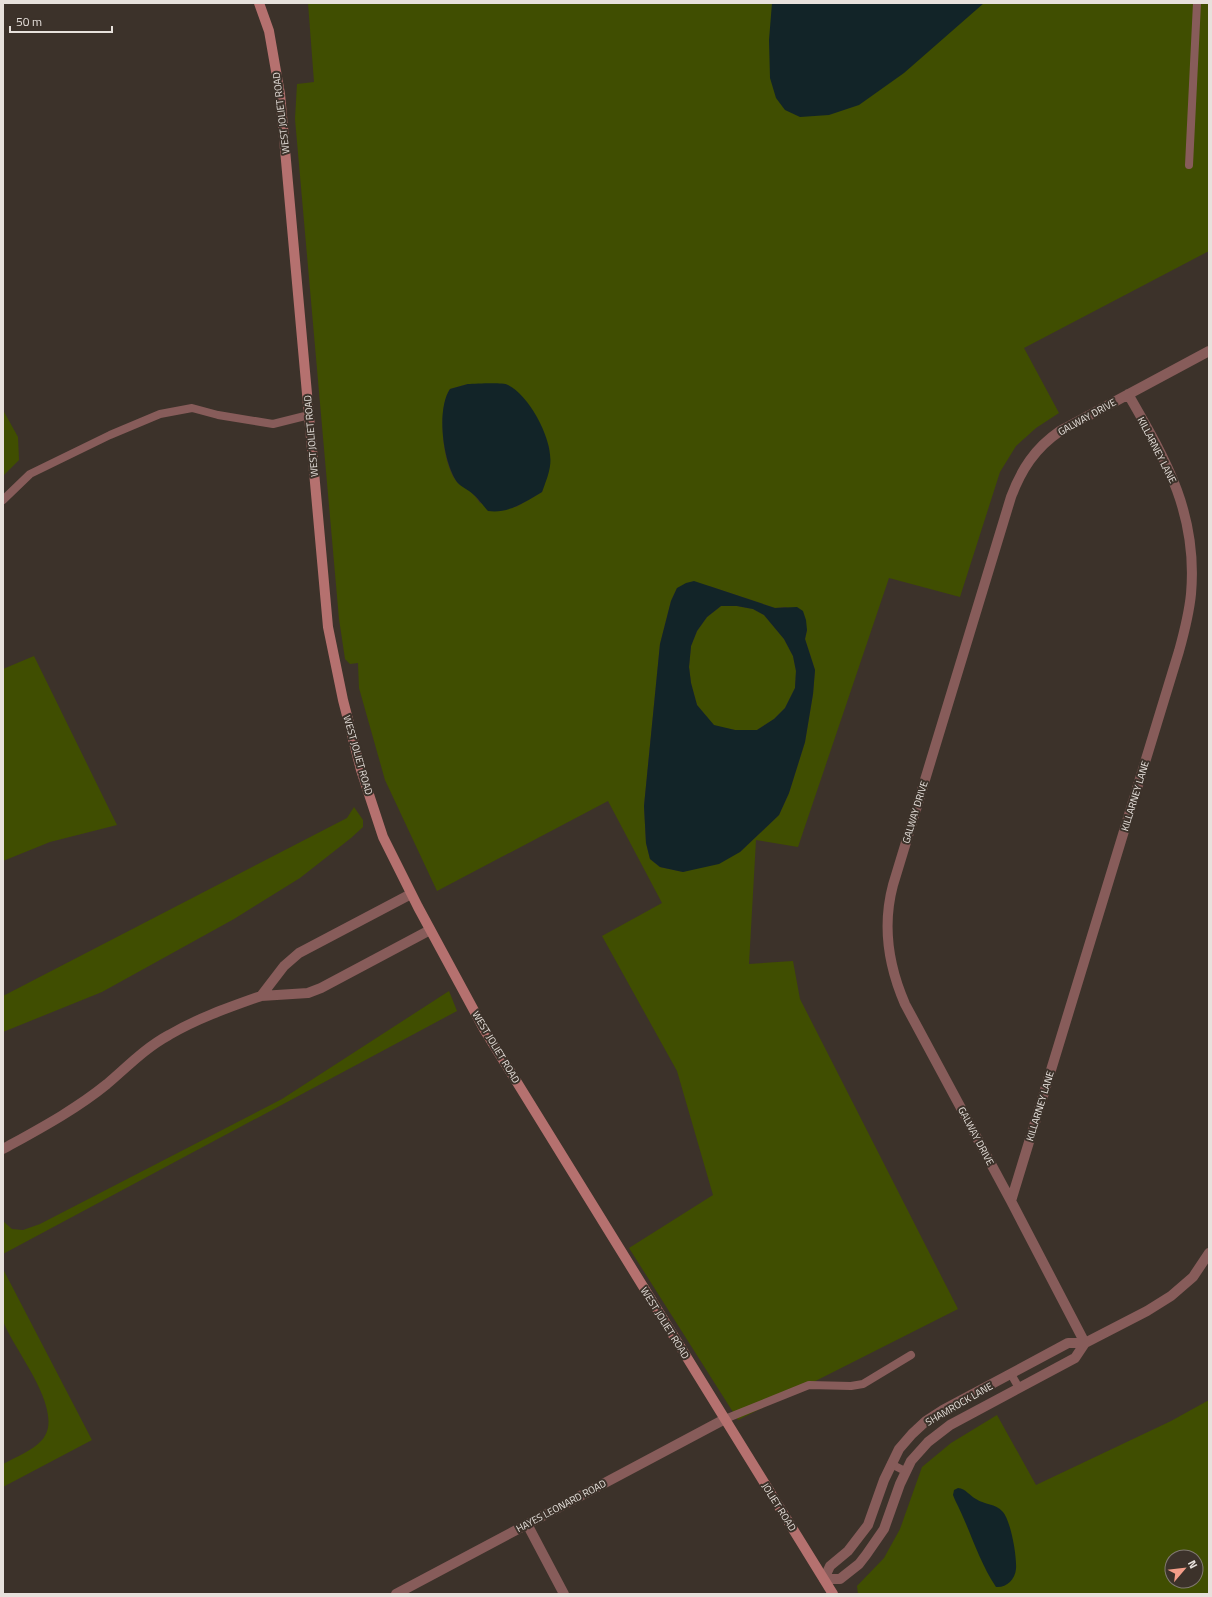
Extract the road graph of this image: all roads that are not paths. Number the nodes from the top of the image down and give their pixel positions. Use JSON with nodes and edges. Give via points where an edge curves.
{"nodes":[{"id":1,"x":259,"y":3,"type":"edge"},
{"id":2,"x":1197,"y":3,"type":"edge"},
{"id":3,"x":1189,"y":166,"type":"dead end"},
{"id":4,"x":1209,"y":351,"type":"edge"},
{"id":5,"x":1128,"y":394,"type":"junction"},
{"id":6,"x":309,"y":415,"type":"junction"},
{"id":7,"x":3,"y":500,"type":"edge"},
{"id":8,"x":411,"y":894,"type":"junction"},
{"id":9,"x":430,"y":930,"type":"junction"},
{"id":10,"x":262,"y":996,"type":"junction"},
{"id":11,"x":3,"y":1148,"type":"edge"},
{"id":12,"x":1011,"y":1201,"type":"junction"},
{"id":13,"x":1209,"y":1253,"type":"edge"},
{"id":14,"x":1085,"y":1344,"type":"junction"},
{"id":15,"x":911,"y":1356,"type":"dead end"},
{"id":16,"x":1012,"y":1374,"type":"junction"},
{"id":17,"x":1019,"y":1388,"type":"junction"},
{"id":18,"x":725,"y":1419,"type":"junction"},
{"id":19,"x":891,"y":1464,"type":"junction"},
{"id":20,"x":905,"y":1471,"type":"junction"},
{"id":21,"x":527,"y":1524,"type":"junction"},
{"id":22,"x":824,"y":1579,"type":"junction"},
{"id":23,"x":396,"y":1594,"type":"edge"},
{"id":24,"x":564,"y":1594,"type":"edge"},
{"id":25,"x":833,"y":1594,"type":"edge"}],
"edges":[{"from":1,"to":6,"type":"main road","name":"WEST JOLIET ROAD","via":[[269,31],[280,94]]},
{"from":2,"to":3,"type":"lane"},
{"from":4,"to":5,"type":"street","name":"GALWAY DRIVE"},
{"from":5,"to":12,"type":"street","name":"KILLARNEY LANE","via":[[1164,458],[1179,494],[1190,548],[1191,595],[1179,651]]},
{"from":5,"to":12,"type":"street","name":"GALWAY DRIVE","via":[[1050,438],[1027,464],[1015,485],[887,911],[887,937],[899,990]]},
{"from":6,"to":7,"type":"lane","via":[[273,424],[192,408],[160,414],[110,434],[30,474]]},
{"from":6,"to":8,"type":"main road","name":"WEST JOLIET ROAD","via":[[328,627],[343,700],[361,770],[383,837]]},
{"from":8,"to":9,"type":"main road","name":"WEST JOLIET ROAD"},
{"from":8,"to":10,"type":"street","via":[[299,953],[284,966]]},
{"from":9,"to":10,"type":"street","via":[[321,988],[308,993]]},
{"from":9,"to":18,"type":"main road","name":"WEST JOLIET ROAD","via":[[484,1029]]},
{"from":10,"to":11,"type":"street","via":[[202,1018],[168,1035],[138,1056],[106,1085],[57,1120]]},
{"from":12,"to":14,"type":"street","name":"GALWAY DRIVE"},
{"from":13,"to":14,"type":"street","name":"SHAMROCK LANE","via":[[1193,1277],[1171,1296]]},
{"from":14,"to":16,"type":"street","name":"SHAMROCK LANE","via":[[1068,1343]]},
{"from":14,"to":17,"type":"street","name":"SHAMROCK LANE","via":[[1075,1358]]},
{"from":15,"to":18,"type":"lane","via":[[862,1384],[810,1385]]},
{"from":16,"to":17,"type":"lane"},
{"from":16,"to":19,"type":"street","name":"SHAMROCK LANE","via":[[926,1421],[899,1449]]},
{"from":17,"to":20,"type":"street","name":"SHAMROCK LANE","via":[[950,1425],[919,1451]]},
{"from":18,"to":21,"type":"street","name":"HAYES LEONARD ROAD"},
{"from":18,"to":22,"type":"main road","name":"JOLIET ROAD"},
{"from":19,"to":20,"type":"lane"},
{"from":19,"to":22,"type":"street","name":"SHAMROCK LANE","via":[[868,1525],[848,1551],[830,1566]]},
{"from":20,"to":22,"type":"street","name":"SHAMROCK LANE","via":[[888,1519],[873,1547],[840,1579]]},
{"from":21,"to":23,"type":"street","name":"HAYES LEONARD ROAD"},
{"from":21,"to":24,"type":"street"},
{"from":22,"to":25,"type":"main road","name":"JOLIET ROAD"}]}
